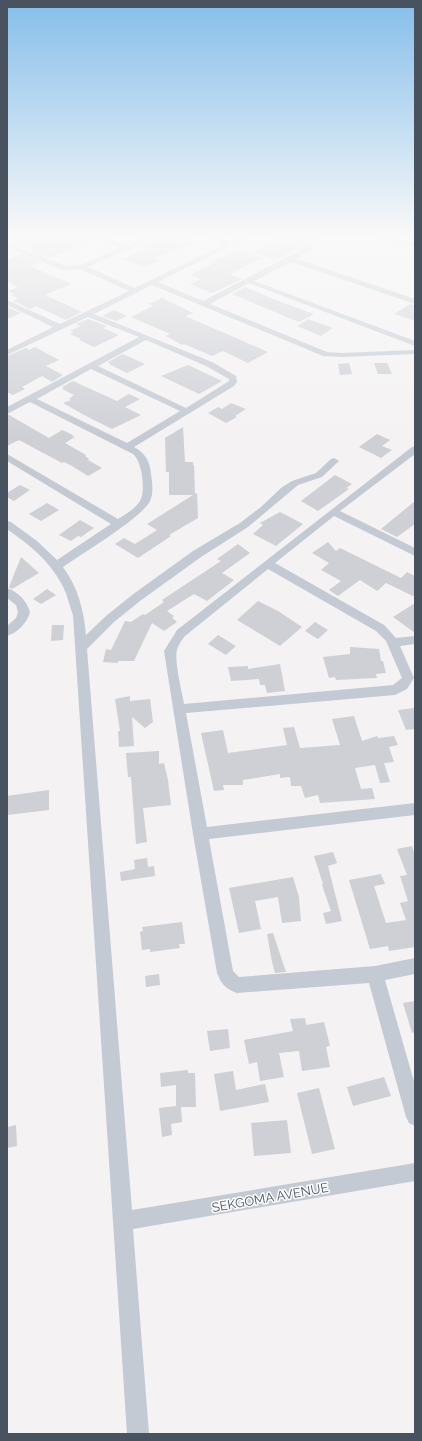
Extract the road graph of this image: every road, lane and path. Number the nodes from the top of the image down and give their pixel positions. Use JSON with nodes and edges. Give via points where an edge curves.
{"nodes":[{"id":1,"x":10,"y":303,"type":"edge"},
{"id":2,"x":110,"y":303,"type":"edge"},
{"id":3,"x":308,"y":303,"type":"edge"},
{"id":4,"x":203,"y":304,"type":"edge"},
{"id":5,"x":88,"y":314,"type":"junction"},
{"id":6,"x":59,"y":327,"type":"junction"},
{"id":7,"x":146,"y":337,"type":"junction"},
{"id":8,"x":415,"y":344,"type":"edge"},
{"id":9,"x":415,"y":352,"type":"edge"},
{"id":10,"x":7,"y":353,"type":"edge"},
{"id":11,"x":91,"y":366,"type":"junction"},
{"id":12,"x":30,"y":399,"type":"junction"},
{"id":13,"x":7,"y":411,"type":"edge"},
{"id":14,"x":186,"y":411,"type":"junction"},
{"id":15,"x":127,"y":447,"type":"junction"},
{"id":16,"x":415,"y":449,"type":"edge"},
{"id":17,"x":7,"y":457,"type":"edge"},
{"id":18,"x":334,"y":461,"type":"dead end"},
{"id":19,"x":333,"y":512,"type":"junction"},
{"id":20,"x":7,"y":524,"type":"edge"},
{"id":21,"x":118,"y":524,"type":"junction"},
{"id":22,"x":415,"y":552,"type":"edge"},
{"id":23,"x":268,"y":564,"type":"junction"},
{"id":24,"x":58,"y":566,"type":"junction"},
{"id":25,"x":7,"y":592,"type":"edge"},
{"id":26,"x":7,"y":632,"type":"edge"},
{"id":27,"x":415,"y":640,"type":"edge"},
{"id":28,"x":392,"y":643,"type":"junction"},
{"id":29,"x":82,"y":647,"type":"junction"},
{"id":30,"x":179,"y":709,"type":"junction"},
{"id":31,"x":415,"y":809,"type":"edge"},
{"id":32,"x":200,"y":834,"type":"junction"},
{"id":33,"x":415,"y":966,"type":"edge"},
{"id":34,"x":375,"y":974,"type":"junction"},
{"id":35,"x":415,"y":1117,"type":"edge"},
{"id":36,"x":415,"y":1172,"type":"edge"},
{"id":37,"x":124,"y":1221,"type":"junction"},
{"id":38,"x":138,"y":1434,"type":"edge"}],
"edges":[{"from":1,"to":6,"type":"street"},
{"from":2,"to":5,"type":"street"},
{"from":3,"to":8,"type":"street"},
{"from":4,"to":9,"type":"street","via":[[326,354]]},
{"from":5,"to":6,"type":"street"},
{"from":5,"to":7,"type":"street"},
{"from":6,"to":10,"type":"street"},
{"from":7,"to":11,"type":"street"},
{"from":7,"to":14,"type":"street","via":[[209,364],[232,378],[230,384]]},
{"from":11,"to":12,"type":"street"},
{"from":11,"to":14,"type":"street"},
{"from":12,"to":13,"type":"street"},
{"from":12,"to":15,"type":"street"},
{"from":14,"to":15,"type":"street"},
{"from":15,"to":21,"type":"street","via":[[144,461],[146,498],[133,514]]},
{"from":16,"to":19,"type":"street"},
{"from":17,"to":21,"type":"street"},
{"from":18,"to":29,"type":"street","via":[[319,475],[295,483],[244,525],[197,554],[136,598]]},
{"from":19,"to":22,"type":"street"},
{"from":19,"to":23,"type":"street"},
{"from":20,"to":24,"type":"street","via":[[39,547]]},
{"from":21,"to":24,"type":"street"},
{"from":23,"to":28,"type":"street","via":[[380,628]]},
{"from":23,"to":30,"type":"street","via":[[181,633],[175,641],[170,651]]},
{"from":24,"to":29,"type":"street","via":[[68,584],[79,615]]},
{"from":25,"to":26,"type":"street","via":[[21,602],[24,613],[17,625]]},
{"from":27,"to":28,"type":"street"},
{"from":28,"to":30,"type":"street","via":[[408,678],[402,687],[395,690]]},
{"from":29,"to":37,"type":"street"},
{"from":30,"to":32,"type":"street"},
{"from":31,"to":32,"type":"street"},
{"from":32,"to":34,"type":"street","via":[[225,973],[229,980],[237,985]]},
{"from":33,"to":34,"type":"street"},
{"from":34,"to":35,"type":"street"},
{"from":36,"to":37,"type":"street","name":"SEKGOMA AVENUE"},
{"from":37,"to":38,"type":"street"}]}
